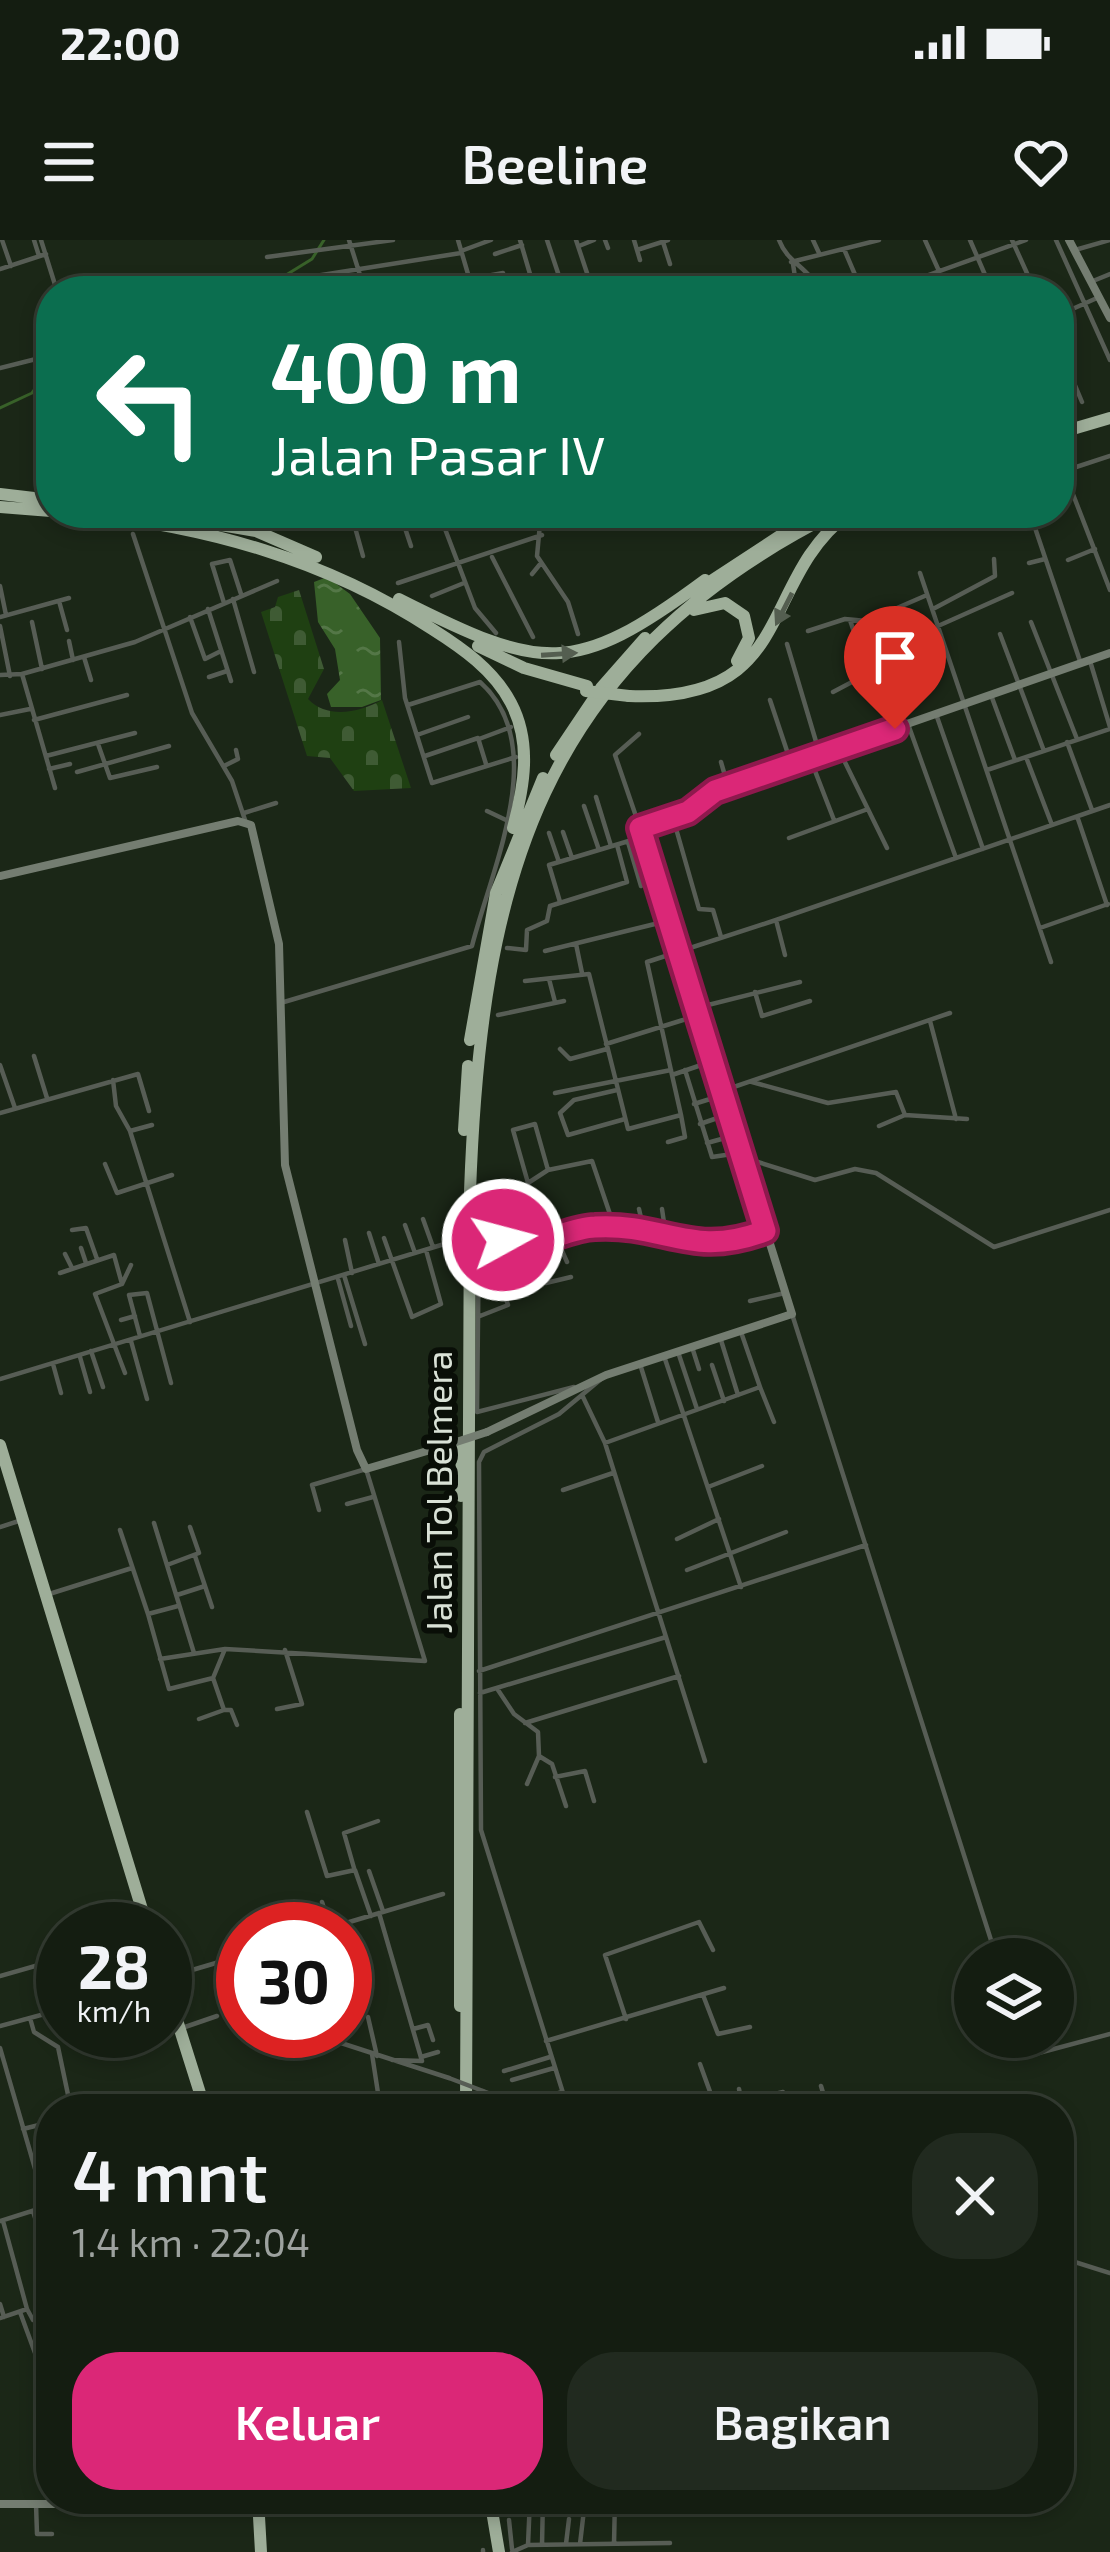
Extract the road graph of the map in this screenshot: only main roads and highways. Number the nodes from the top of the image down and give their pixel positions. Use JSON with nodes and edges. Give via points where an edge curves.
{"nodes":[{"id":1,"x":1110,"y":413,"type":"edge"},
{"id":2,"x":1074,"y":424,"type":"edge"},
{"id":3,"x":0,"y":500,"type":"edge"},
{"id":4,"x":36,"y":501,"type":"edge"},
{"id":5,"x":36,"y":511,"type":"edge"},
{"id":6,"x":195,"y":528,"type":"edge"},
{"id":7,"x":236,"y":528,"type":"edge"},
{"id":8,"x":793,"y":528,"type":"edge"},
{"id":9,"x":809,"y":528,"type":"edge"},
{"id":10,"x":834,"y":528,"type":"edge"},
{"id":11,"x":726,"y":568,"type":"junction"},
{"id":12,"x":378,"y":591,"type":"junction"},
{"id":13,"x":654,"y":641,"type":"junction"},
{"id":14,"x":629,"y":694,"type":"junction"},
{"id":15,"x":496,"y":893,"type":"junction"},
{"id":16,"x":0,"y":1445,"type":"edge"},
{"id":17,"x":0,"y":1467,"type":"edge"},
{"id":18,"x":9,"y":1485,"type":"junction"},
{"id":19,"x":20,"y":1521,"type":"junction"},
{"id":20,"x":138,"y":1902,"type":"edge"},
{"id":21,"x":138,"y":1902,"type":"edge"},
{"id":22,"x":186,"y":2058,"type":"edge"},
{"id":23,"x":188,"y":2058,"type":"edge"},
{"id":24,"x":197,"y":2094,"type":"edge"},
{"id":25,"x":198,"y":2094,"type":"edge"},
{"id":26,"x":463,"y":2094,"type":"edge"},
{"id":27,"x":463,"y":2094,"type":"edge"},
{"id":28,"x":262,"y":2514,"type":"edge"},
{"id":29,"x":489,"y":2514,"type":"edge"},
{"id":30,"x":497,"y":2551,"type":"edge"},
{"id":31,"x":264,"y":2552,"type":"edge"}],
"edges":[{"from":1,"to":2,"type":"highway"},
{"from":3,"to":4,"type":"highway"},
{"from":3,"to":5,"type":"highway"},
{"from":6,"to":12,"type":"highway"},
{"from":7,"to":12,"type":"highway","via":[[317,557]]},
{"from":8,"to":11,"type":"highway","name":"Jalan Tol Belmera"},
{"from":9,"to":13,"type":"highway","name":"Jalan Tol Belmera","via":[[741,568]]},
{"from":10,"to":14,"type":"highway","one_way":true,"via":[[778,622],[741,665],[693,690]]},
{"from":12,"to":11,"type":"highway","one_way":true,"via":[[489,643],[556,655],[623,637]]},
{"from":11,"to":15,"type":"highway","name":"Jalan Tol Belmera","via":[[653,629],[581,715],[530,806]]},
{"from":12,"to":14,"type":"highway","bridge":true,"via":[[499,657],[586,689]]},
{"from":12,"to":15,"type":"highway","via":[[472,657],[518,717],[524,776]]},
{"from":13,"to":14,"type":"highway","via":[[715,602],[738,610],[750,632],[744,654],[720,674],[674,691]]},
{"from":13,"to":26,"type":"highway","name":"Jalan Tol Belmera","via":[[587,722],[527,832],[502,904],[480,1021],[470,1192]]},
{"from":15,"to":27,"type":"highway","name":"Jalan Tol Belmera","via":[[466,1089]]},
{"from":16,"to":18,"type":"highway"},
{"from":17,"to":18,"type":"highway"},
{"from":18,"to":19,"type":"highway"},
{"from":19,"to":20,"type":"highway"},
{"from":19,"to":21,"type":"highway"},
{"from":22,"to":24,"type":"highway"},
{"from":23,"to":25,"type":"highway"},
{"from":28,"to":31,"type":"highway"},
{"from":29,"to":30,"type":"highway"}]}
